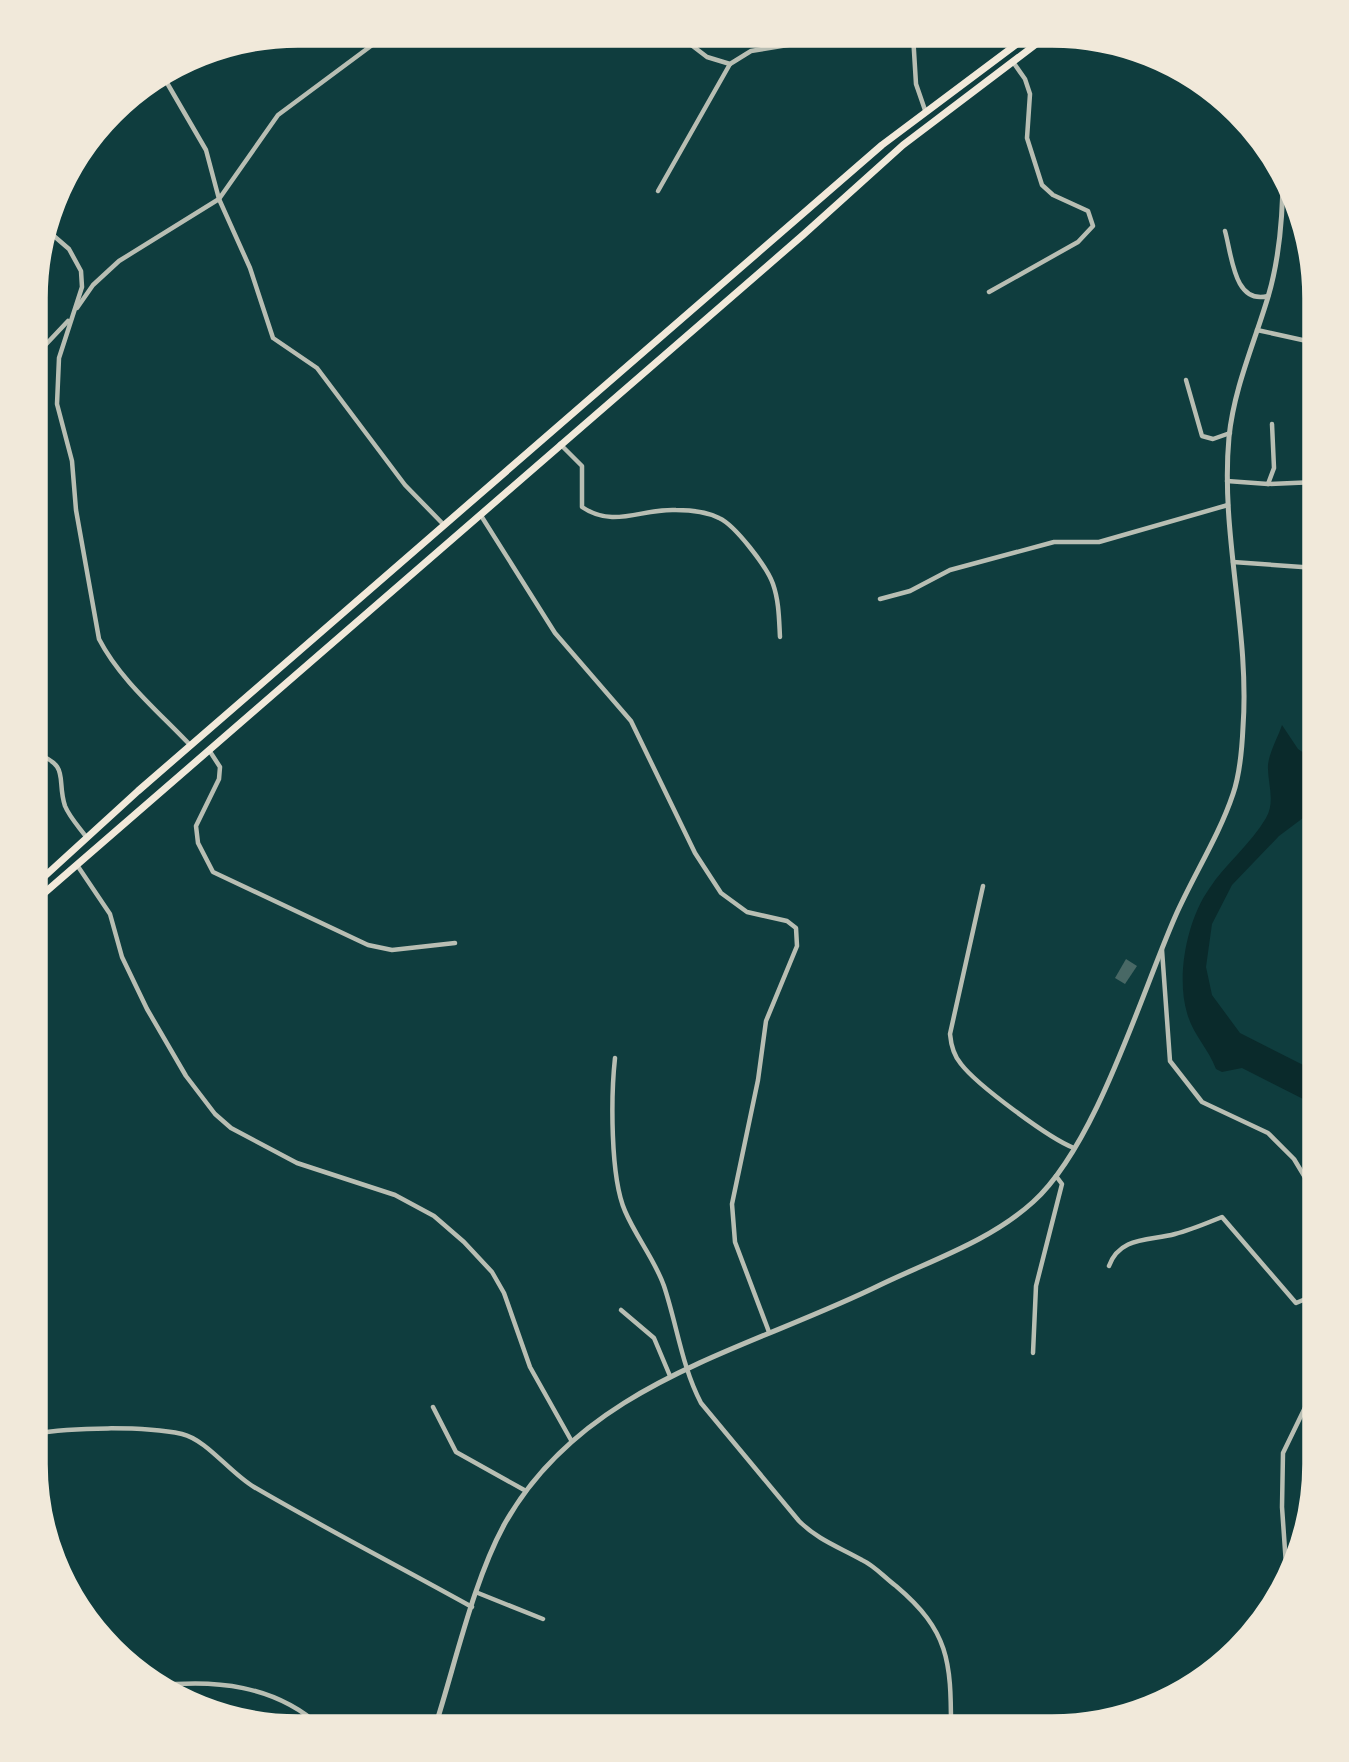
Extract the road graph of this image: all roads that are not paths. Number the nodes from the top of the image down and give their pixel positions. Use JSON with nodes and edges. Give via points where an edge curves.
{"nodes":[{"id":1,"x":371,"y":46,"type":"edge"},
{"id":2,"x":691,"y":46,"type":"edge"},
{"id":3,"x":782,"y":46,"type":"edge"},
{"id":4,"x":914,"y":46,"type":"edge"},
{"id":5,"x":1014,"y":46,"type":"edge"},
{"id":6,"x":1034,"y":46,"type":"edge"},
{"id":7,"x":1013,"y":61,"type":"junction"},
{"id":8,"x":730,"y":64,"type":"junction"},
{"id":9,"x":166,"y":82,"type":"edge"},
{"id":10,"x":925,"y":110,"type":"junction"},
{"id":11,"x":657,"y":191,"type":"dead end"},
{"id":12,"x":1282,"y":195,"type":"edge"},
{"id":13,"x":219,"y":199,"type":"junction"},
{"id":14,"x":1225,"y":231,"type":"dead end"},
{"id":15,"x":53,"y":235,"type":"edge"},
{"id":16,"x":989,"y":292,"type":"dead end"},
{"id":17,"x":1268,"y":296,"type":"junction"},
{"id":18,"x":72,"y":315,"type":"junction"},
{"id":19,"x":1257,"y":330,"type":"junction"},
{"id":20,"x":1304,"y":340,"type":"edge"},
{"id":21,"x":46,"y":344,"type":"edge"},
{"id":22,"x":1186,"y":380,"type":"dead end"},
{"id":23,"x":1272,"y":424,"type":"dead end"},
{"id":24,"x":1230,"y":433,"type":"junction"},
{"id":25,"x":559,"y":443,"type":"junction"},
{"id":26,"x":1227,"y":481,"type":"junction"},
{"id":27,"x":1304,"y":482,"type":"edge"},
{"id":28,"x":1268,"y":484,"type":"junction"},
{"id":29,"x":1228,"y":505,"type":"junction"},
{"id":30,"x":480,"y":513,"type":"junction"},
{"id":31,"x":445,"y":526,"type":"junction"},
{"id":32,"x":1232,"y":562,"type":"junction"},
{"id":33,"x":1304,"y":569,"type":"edge"},
{"id":34,"x":880,"y":599,"type":"dead end"},
{"id":35,"x":780,"y":637,"type":"dead end"},
{"id":36,"x":192,"y":747,"type":"junction"},
{"id":37,"x":209,"y":749,"type":"junction"},
{"id":38,"x":46,"y":758,"type":"edge"},
{"id":39,"x":88,"y":838,"type":"junction"},
{"id":40,"x":77,"y":865,"type":"junction"},
{"id":41,"x":46,"y":875,"type":"edge"},
{"id":42,"x":983,"y":886,"type":"dead end"},
{"id":43,"x":46,"y":892,"type":"edge"},
{"id":44,"x":455,"y":943,"type":"dead end"},
{"id":45,"x":1162,"y":949,"type":"junction"},
{"id":46,"x":615,"y":1058,"type":"dead end"},
{"id":47,"x":1074,"y":1148,"type":"junction"},
{"id":48,"x":1056,"y":1176,"type":"junction"},
{"id":49,"x":1304,"y":1176,"type":"edge"},
{"id":50,"x":1109,"y":1265,"type":"dead end"},
{"id":51,"x":1304,"y":1300,"type":"edge"},
{"id":52,"x":621,"y":1310,"type":"dead end"},
{"id":53,"x":769,"y":1332,"type":"junction"},
{"id":54,"x":1033,"y":1353,"type":"dead end"},
{"id":55,"x":687,"y":1368,"type":"junction"},
{"id":56,"x":670,"y":1376,"type":"junction"},
{"id":57,"x":433,"y":1407,"type":"dead end"},
{"id":58,"x":1304,"y":1410,"type":"edge"},
{"id":59,"x":46,"y":1431,"type":"edge"},
{"id":60,"x":571,"y":1440,"type":"junction"},
{"id":61,"x":526,"y":1491,"type":"junction"},
{"id":62,"x":1285,"y":1557,"type":"edge"},
{"id":63,"x":478,"y":1593,"type":"junction"},
{"id":64,"x":472,"y":1607,"type":"junction"},
{"id":65,"x":543,"y":1619,"type":"dead end"},
{"id":66,"x":175,"y":1685,"type":"edge"},
{"id":67,"x":307,"y":1716,"type":"edge"},
{"id":68,"x":438,"y":1716,"type":"edge"},
{"id":69,"x":950,"y":1716,"type":"edge"}],
"edges":[{"from":1,"to":13,"type":"street","via":[[278,115]]},
{"from":2,"to":8,"type":"street"},
{"from":3,"to":8,"type":"street","via":[[751,51]]},
{"from":4,"to":10,"type":"street","via":[[916,84]]},
{"from":5,"to":10,"type":"highway"},
{"from":6,"to":7,"type":"highway"},
{"from":7,"to":16,"type":"street","via":[[1030,94],[1027,138],[1042,184],[1053,195],[1088,211],[1093,226],[1079,242]]},
{"from":7,"to":25,"type":"highway","via":[[903,145]]},
{"from":8,"to":11,"type":"street"},
{"from":9,"to":13,"type":"street","via":[[206,150]]},
{"from":10,"to":31,"type":"highway"},
{"from":12,"to":17,"type":"street","via":[[1279,243]]},
{"from":13,"to":18,"type":"street","via":[[119,261],[93,285]]},
{"from":13,"to":31,"type":"street","via":[[250,268],[273,338],[317,368],[405,485]]},
{"from":14,"to":17,"type":"street","via":[[1241,288],[1256,300]]},
{"from":15,"to":18,"type":"street","via":[[69,249],[81,271],[82,287]]},
{"from":17,"to":19,"type":"street"},
{"from":18,"to":21,"type":"street"},
{"from":18,"to":36,"type":"street","via":[[59,358],[57,404],[72,461],[99,639],[127,677]]},
{"from":19,"to":20,"type":"street"},
{"from":19,"to":24,"type":"street","via":[[1238,384]]},
{"from":22,"to":24,"type":"street","via":[[1202,436],[1213,439]]},
{"from":23,"to":28,"type":"street","via":[[1274,468]]},
{"from":24,"to":26,"type":"street"},
{"from":25,"to":30,"type":"highway"},
{"from":25,"to":35,"type":"street","via":[[582,466],[582,507],[594,515],[625,518],[674,509],[719,518],[731,527],[773,582]]},
{"from":26,"to":28,"type":"street"},
{"from":26,"to":29,"type":"street"},
{"from":27,"to":28,"type":"street"},
{"from":29,"to":32,"type":"street"},
{"from":29,"to":34,"type":"street","via":[[1099,542],[1054,542],[950,570],[910,591]]},
{"from":30,"to":37,"type":"highway"},
{"from":30,"to":53,"type":"street","via":[[555,633],[631,721],[695,853],[721,894],[747,912],[787,921],[796,928],[797,946],[766,1021],[732,1204],[735,1242]]},
{"from":31,"to":36,"type":"highway"},
{"from":32,"to":33,"type":"street"},
{"from":32,"to":45,"type":"street","via":[[1244,693],[1235,789]]},
{"from":36,"to":39,"type":"highway"},
{"from":37,"to":40,"type":"highway"},
{"from":37,"to":44,"type":"street","via":[[220,767],[219,779],[196,826],[198,843],[213,872],[368,945],[392,950]]},
{"from":38,"to":39,"type":"street","via":[[61,772],[65,805]]},
{"from":39,"to":41,"type":"highway"},
{"from":40,"to":43,"type":"highway"},
{"from":40,"to":60,"type":"street","via":[[110,914],[122,957],[147,1009],[186,1076],[215,1114],[231,1128],[297,1163],[396,1195],[434,1216],[464,1242],[492,1272],[504,1293],[530,1367]]},
{"from":42,"to":47,"type":"street","via":[[951,1044],[964,1068],[1051,1138]]},
{"from":45,"to":47,"type":"street"},
{"from":45,"to":49,"type":"street","via":[[1170,1061],[1202,1102],[1268,1133]]},
{"from":46,"to":55,"type":"street","via":[[611,1093],[624,1209],[663,1283]]},
{"from":47,"to":48,"type":"street"},
{"from":48,"to":53,"type":"street","via":[[1030,1205],[986,1236]]},
{"from":48,"to":54,"type":"street","via":[[1062,1184],[1036,1286]]},
{"from":50,"to":51,"type":"street","via":[[1128,1243],[1176,1234],[1222,1217],[1296,1303]]},
{"from":52,"to":56,"type":"street","via":[[654,1338]]},
{"from":53,"to":55,"type":"street"},
{"from":55,"to":56,"type":"street"},
{"from":55,"to":69,"type":"street","via":[[701,1403],[799,1521],[816,1538],[866,1561],[933,1624],[946,1658]]},
{"from":56,"to":60,"type":"street","via":[[619,1404]]},
{"from":57,"to":61,"type":"street","via":[[456,1452]]},
{"from":58,"to":62,"type":"street","via":[[1283,1453]]},
{"from":59,"to":64,"type":"street","via":[[128,1431],[195,1439],[252,1486]]},
{"from":60,"to":61,"type":"street"},
{"from":61,"to":63,"type":"street","via":[[504,1525]]},
{"from":63,"to":64,"type":"street"},
{"from":63,"to":65,"type":"street"},
{"from":64,"to":68,"type":"street"},
{"from":66,"to":67,"type":"street","via":[[219,1683],[289,1702]]}]}
